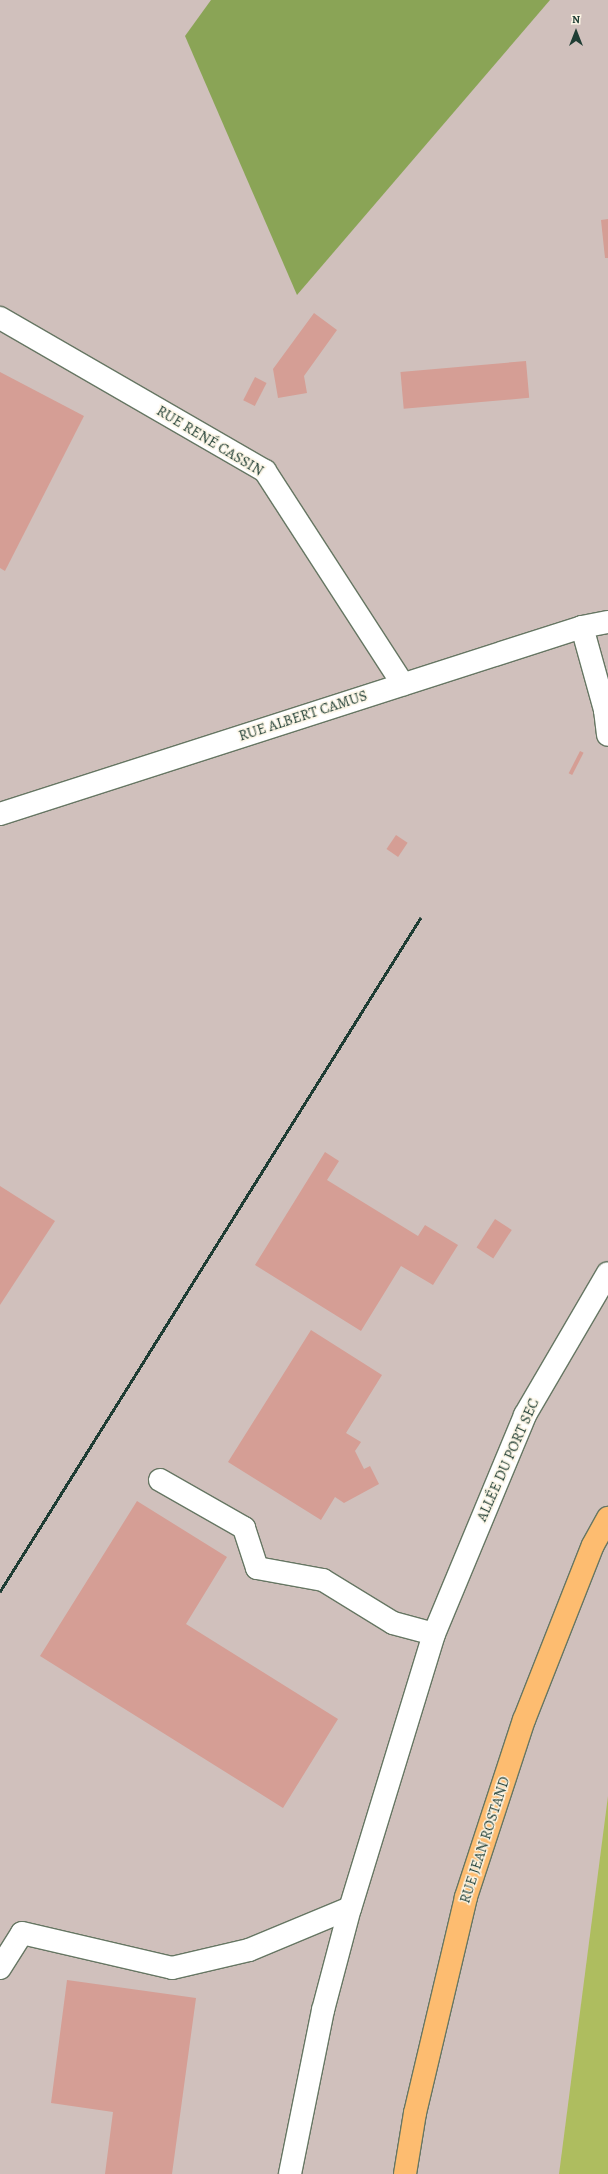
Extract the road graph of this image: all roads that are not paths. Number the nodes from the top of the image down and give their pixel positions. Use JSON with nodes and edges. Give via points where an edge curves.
{"nodes":[{"id":1,"x":0,"y":318,"type":"edge"},
{"id":2,"x":608,"y":622,"type":"edge"},
{"id":3,"x":582,"y":628,"type":"junction"},
{"id":4,"x":403,"y":684,"type":"junction"},
{"id":5,"x":606,"y":710,"type":"edge"},
{"id":6,"x":608,"y":736,"type":"edge"},
{"id":7,"x":0,"y":814,"type":"edge"},
{"id":8,"x":608,"y":1273,"type":"edge"},
{"id":9,"x":160,"y":1480,"type":"dead end"},
{"id":10,"x":608,"y":1518,"type":"edge"},
{"id":11,"x":434,"y":1634,"type":"junction"},
{"id":12,"x":350,"y":1908,"type":"junction"},
{"id":13,"x":0,"y":1968,"type":"edge"},
{"id":14,"x":290,"y":2174,"type":"edge"},
{"id":15,"x":404,"y":2174,"type":"edge"}],
"edges":[{"from":1,"to":4,"type":"street","name":"RUE RENÉ CASSIN","via":[[264,471]]},
{"from":2,"to":3,"type":"street","name":"RUE ALBERT CAMUS"},
{"from":3,"to":4,"type":"street","name":"RUE ALBERT CAMUS"},
{"from":3,"to":5,"type":"street"},
{"from":4,"to":7,"type":"street","name":"RUE ALBERT CAMUS"},
{"from":5,"to":6,"type":"street"},
{"from":8,"to":11,"type":"street","name":"ALLÉE DU PORT SEC","via":[[525,1415]]},
{"from":9,"to":11,"type":"street","via":[[244,1528],[257,1568],[323,1580],[393,1623]]},
{"from":10,"to":15,"type":"main road","name":"RUE JEAN ROSTAND","via":[[593,1545],[524,1720],[466,1897],[415,2113]]},
{"from":11,"to":12,"type":"street","name":"ALLÉE DU PORT SEC"},
{"from":12,"to":13,"type":"street","via":[[249,1950],[172,1968],[22,1933]]},
{"from":12,"to":14,"type":"street","name":"ALLÉE DU PORT SEC","via":[[323,2010]]}]}
